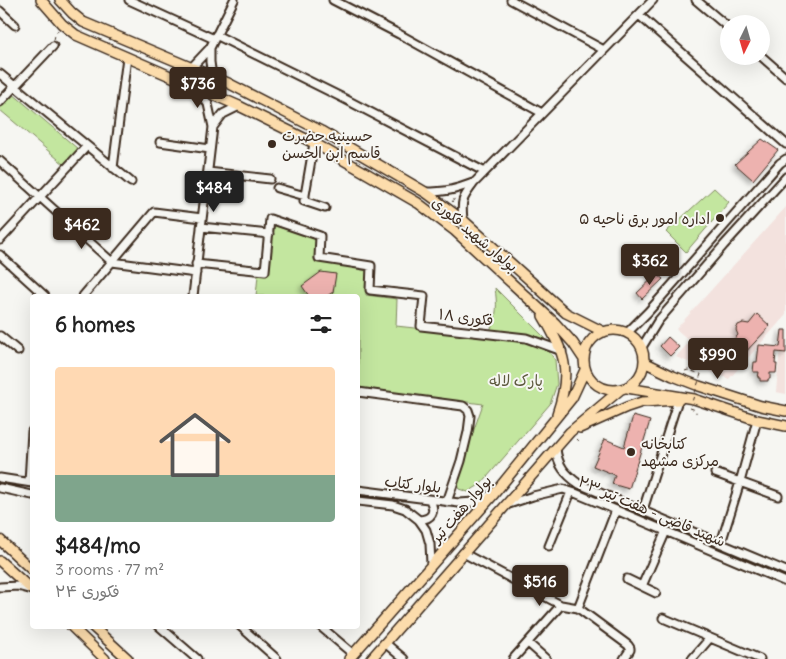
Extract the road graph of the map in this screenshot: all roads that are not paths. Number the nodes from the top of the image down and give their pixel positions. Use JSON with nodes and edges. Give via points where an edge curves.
{"nodes":[{"id":1,"x":42,"y":0,"type":"edge"},
{"id":2,"x":129,"y":0,"type":"edge"},
{"id":3,"x":234,"y":0,"type":"edge"},
{"id":4,"x":333,"y":0,"type":"edge"},
{"id":5,"x":511,"y":0,"type":"edge"},
{"id":6,"x":654,"y":0,"type":"edge"},
{"id":7,"x":696,"y":0,"type":"edge"},
{"id":8,"x":62,"y":1,"type":"edge"},
{"id":9,"x":0,"y":11,"type":"edge"},
{"id":10,"x":639,"y":14,"type":"junction"},
{"id":11,"x":720,"y":20,"type":"edge"},
{"id":12,"x":15,"y":25,"type":"dead end"},
{"id":13,"x":215,"y":37,"type":"junction"},
{"id":14,"x":53,"y":46,"type":"road end"},
{"id":15,"x":210,"y":48,"type":"junction"},
{"id":16,"x":604,"y":50,"type":"junction"},
{"id":17,"x":127,"y":57,"type":"junction"},
{"id":18,"x":770,"y":64,"type":"edge"},
{"id":19,"x":192,"y":67,"type":"junction"},
{"id":20,"x":0,"y":74,"type":"edge"},
{"id":21,"x":212,"y":76,"type":"junction"},
{"id":22,"x":786,"y":78,"type":"edge"},
{"id":23,"x":195,"y":86,"type":"junction"},
{"id":24,"x":14,"y":87,"type":"junction"},
{"id":25,"x":0,"y":102,"type":"edge"},
{"id":26,"x":240,"y":106,"type":"junction"},
{"id":27,"x":542,"y":113,"type":"junction"},
{"id":28,"x":213,"y":127,"type":"junction"},
{"id":29,"x":160,"y":142,"type":"dead end"},
{"id":30,"x":314,"y":143,"type":"junction"},
{"id":31,"x":786,"y":144,"type":"edge"},
{"id":32,"x":87,"y":146,"type":"junction"},
{"id":33,"x":210,"y":149,"type":"junction"},
{"id":34,"x":786,"y":159,"type":"edge"},
{"id":35,"x":0,"y":161,"type":"edge"},
{"id":36,"x":114,"y":168,"type":"junction"},
{"id":37,"x":208,"y":172,"type":"junction"},
{"id":38,"x":485,"y":172,"type":"junction"},
{"id":39,"x":786,"y":177,"type":"edge"},
{"id":40,"x":270,"y":179,"type":"dead end"},
{"id":41,"x":131,"y":182,"type":"dead end"},
{"id":42,"x":474,"y":183,"type":"junction"},
{"id":43,"x":277,"y":188,"type":"dead end"},
{"id":44,"x":425,"y":192,"type":"junction"},
{"id":45,"x":40,"y":197,"type":"junction"},
{"id":46,"x":304,"y":198,"type":"junction"},
{"id":47,"x":325,"y":208,"type":"dead end"},
{"id":48,"x":202,"y":218,"type":"junction"},
{"id":49,"x":463,"y":220,"type":"junction"},
{"id":50,"x":201,"y":227,"type":"junction"},
{"id":51,"x":269,"y":234,"type":"junction"},
{"id":52,"x":714,"y":236,"type":"junction"},
{"id":53,"x":0,"y":240,"type":"edge"},
{"id":54,"x":724,"y":245,"type":"junction"},
{"id":55,"x":0,"y":254,"type":"edge"},
{"id":56,"x":112,"y":262,"type":"junction"},
{"id":57,"x":196,"y":264,"type":"junction"},
{"id":58,"x":196,"y":273,"type":"junction"},
{"id":59,"x":43,"y":294,"type":"edge"},
{"id":60,"x":84,"y":294,"type":"edge"},
{"id":61,"x":193,"y":294,"type":"edge"},
{"id":62,"x":536,"y":305,"type":"junction"},
{"id":63,"x":566,"y":313,"type":"junction"},
{"id":64,"x":555,"y":323,"type":"junction"},
{"id":65,"x":604,"y":332,"type":"junction"},
{"id":66,"x":627,"y":333,"type":"junction"},
{"id":67,"x":0,"y":336,"type":"edge"},
{"id":68,"x":642,"y":348,"type":"junction"},
{"id":69,"x":18,"y":351,"type":"dead end"},
{"id":70,"x":562,"y":351,"type":"junction"},
{"id":71,"x":583,"y":358,"type":"junction"},
{"id":72,"x":644,"y":362,"type":"junction"},
{"id":73,"x":585,"y":370,"type":"junction"},
{"id":74,"x":624,"y":389,"type":"junction"},
{"id":75,"x":360,"y":392,"type":"edge"},
{"id":76,"x":694,"y":399,"type":"junction"},
{"id":77,"x":678,"y":400,"type":"junction"},
{"id":78,"x":786,"y":412,"type":"edge"},
{"id":79,"x":555,"y":419,"type":"junction"},
{"id":80,"x":757,"y":420,"type":"junction"},
{"id":81,"x":786,"y":426,"type":"edge"},
{"id":82,"x":570,"y":432,"type":"junction"},
{"id":83,"x":556,"y":449,"type":"junction"},
{"id":84,"x":715,"y":473,"type":"dead end"},
{"id":85,"x":570,"y":477,"type":"junction"},
{"id":86,"x":0,"y":478,"type":"edge"},
{"id":87,"x":740,"y":482,"type":"junction"},
{"id":88,"x":30,"y":483,"type":"edge"},
{"id":89,"x":0,"y":488,"type":"edge"},
{"id":90,"x":360,"y":490,"type":"edge"},
{"id":91,"x":567,"y":490,"type":"junction"},
{"id":92,"x":494,"y":494,"type":"junction"},
{"id":93,"x":30,"y":495,"type":"edge"},
{"id":94,"x":778,"y":496,"type":"dead end"},
{"id":95,"x":430,"y":500,"type":"junction"},
{"id":96,"x":360,"y":501,"type":"edge"},
{"id":97,"x":447,"y":502,"type":"junction"},
{"id":98,"x":506,"y":505,"type":"junction"},
{"id":99,"x":616,"y":510,"type":"junction"},
{"id":100,"x":643,"y":510,"type":"junction"},
{"id":101,"x":419,"y":520,"type":"junction"},
{"id":102,"x":666,"y":531,"type":"junction"},
{"id":103,"x":3,"y":543,"type":"edge"},
{"id":104,"x":721,"y":543,"type":"junction"},
{"id":105,"x":549,"y":546,"type":"dead end"},
{"id":106,"x":0,"y":553,"type":"edge"},
{"id":107,"x":463,"y":553,"type":"junction"},
{"id":108,"x":0,"y":562,"type":"edge"},
{"id":109,"x":431,"y":564,"type":"junction"},
{"id":110,"x":30,"y":568,"type":"edge"},
{"id":111,"x":786,"y":572,"type":"edge"},
{"id":112,"x":627,"y":579,"type":"dead end"},
{"id":113,"x":786,"y":582,"type":"edge"},
{"id":114,"x":642,"y":586,"type":"junction"},
{"id":115,"x":0,"y":587,"type":"edge"},
{"id":116,"x":30,"y":588,"type":"edge"},
{"id":117,"x":30,"y":589,"type":"edge"},
{"id":118,"x":656,"y":593,"type":"dead end"},
{"id":119,"x":561,"y":605,"type":"junction"},
{"id":120,"x":578,"y":608,"type":"junction"},
{"id":121,"x":663,"y":618,"type":"dead end"},
{"id":122,"x":74,"y":629,"type":"edge"},
{"id":123,"x":95,"y":629,"type":"edge"},
{"id":124,"x":162,"y":629,"type":"edge"},
{"id":125,"x":243,"y":629,"type":"edge"},
{"id":126,"x":323,"y":629,"type":"edge"},
{"id":127,"x":710,"y":638,"type":"junction"},
{"id":128,"x":385,"y":643,"type":"junction"},
{"id":129,"x":528,"y":643,"type":"junction"},
{"id":130,"x":351,"y":656,"type":"edge"},
{"id":131,"x":105,"y":659,"type":"edge"},
{"id":132,"x":128,"y":659,"type":"edge"},
{"id":133,"x":196,"y":659,"type":"edge"},
{"id":134,"x":277,"y":659,"type":"edge"},
{"id":135,"x":372,"y":659,"type":"edge"},
{"id":136,"x":404,"y":659,"type":"edge"},
{"id":137,"x":513,"y":659,"type":"edge"},
{"id":138,"x":546,"y":659,"type":"edge"},
{"id":139,"x":624,"y":659,"type":"edge"},
{"id":140,"x":692,"y":659,"type":"edge"},
{"id":141,"x":760,"y":659,"type":"edge"}],
"edges":[{"from":1,"to":17,"type":"main road","name":"بولوار شهید فکوری","via":[[76,35]]},
{"from":2,"to":13,"type":"street"},
{"from":3,"to":13,"type":"street"},
{"from":4,"to":27,"type":"street"},
{"from":5,"to":16,"type":"street"},
{"from":6,"to":10,"type":"street"},
{"from":7,"to":11,"type":"street"},
{"from":8,"to":19,"type":"main road","name":"بولوار شهید فکوری","via":[[83,22]]},
{"from":9,"to":12,"type":"street"},
{"from":10,"to":16,"type":"street"},
{"from":10,"to":31,"type":"street"},
{"from":13,"to":15,"type":"street"},
{"from":13,"to":38,"type":"street","via":[[343,98]]},
{"from":14,"to":24,"type":"street"},
{"from":15,"to":19,"type":"street"},
{"from":15,"to":21,"type":"street"},
{"from":16,"to":27,"type":"street"},
{"from":17,"to":23,"type":"main road","name":"بولوار شهید فکوری"},
{"from":17,"to":36,"type":"street"},
{"from":18,"to":22,"type":"street"},
{"from":19,"to":21,"type":"main road","name":"بولوار شهید فکوری"},
{"from":20,"to":24,"type":"street"},
{"from":21,"to":44,"type":"main road","name":"بولوار شهید فکوری","via":[[321,131]]},
{"from":23,"to":26,"type":"main road","name":"بولوار شهید فکوری"},
{"from":23,"to":28,"type":"street","via":[[208,104]]},
{"from":24,"to":25,"type":"street"},
{"from":24,"to":32,"type":"street"},
{"from":26,"to":28,"type":"street","via":[[223,114]]},
{"from":26,"to":30,"type":"main road","name":"بولوار شهید فکوری"},
{"from":27,"to":38,"type":"street"},
{"from":28,"to":33,"type":"street"},
{"from":29,"to":33,"type":"street"},
{"from":30,"to":46,"type":"street"},
{"from":30,"to":62,"type":"main road","name":"بولوار شهید فکوری","via":[[418,203],[455,231]]},
{"from":32,"to":36,"type":"street"},
{"from":32,"to":45,"type":"street"},
{"from":33,"to":37,"type":"street"},
{"from":34,"to":52,"type":"street"},
{"from":35,"to":45,"type":"street"},
{"from":36,"to":41,"type":"street"},
{"from":37,"to":40,"type":"street"},
{"from":37,"to":48,"type":"street"},
{"from":38,"to":42,"type":"street"},
{"from":39,"to":54,"type":"street"},
{"from":42,"to":44,"type":"street","via":[[453,190]]},
{"from":42,"to":49,"type":"street","via":[[464,197]]},
{"from":43,"to":46,"type":"street"},
{"from":44,"to":49,"type":"main road","name":"بولوار شهید فکوری"},
{"from":45,"to":53,"type":"street"},
{"from":45,"to":56,"type":"street"},
{"from":46,"to":47,"type":"street"},
{"from":48,"to":50,"type":"street"},
{"from":48,"to":56,"type":"street","via":[[154,212]]},
{"from":49,"to":63,"type":"main road","name":"بولوار شهید فکوری"},
{"from":50,"to":51,"type":"street"},
{"from":50,"to":57,"type":"street"},
{"from":51,"to":57,"type":"street","via":[[265,271]]},
{"from":51,"to":70,"type":"street","name":"فکوری ١٨","via":[[270,219],[320,236],[319,258],[371,266],[370,290],[424,296],[421,326],[526,338]]},
{"from":52,"to":54,"type":"street"},
{"from":52,"to":66,"type":"street"},
{"from":54,"to":68,"type":"street","via":[[658,321]]},
{"from":55,"to":59,"type":"street"},
{"from":56,"to":58,"type":"street"},
{"from":56,"to":60,"type":"street"},
{"from":57,"to":58,"type":"street"},
{"from":58,"to":61,"type":"street"},
{"from":62,"to":64,"type":"main road","name":"بولوار شهید فکوری"},
{"from":62,"to":70,"type":"main road"},
{"from":63,"to":64,"type":"main road","via":[[565,323]]},
{"from":63,"to":65,"type":"main road","name":"بولوار شهید فکوری"},
{"from":64,"to":71,"type":"main road","name":"بولوار شهید فکوری"},
{"from":65,"to":66,"type":"main road","via":[[620,330]]},
{"from":65,"to":71,"type":"main road","via":[[589,342]]},
{"from":66,"to":68,"type":"main road"},
{"from":67,"to":69,"type":"street"},
{"from":68,"to":72,"type":"main road"},
{"from":70,"to":79,"type":"main road","via":[[565,382]]},
{"from":71,"to":73,"type":"main road"},
{"from":72,"to":74,"type":"main road","via":[[639,377]]},
{"from":72,"to":78,"type":"main road","via":[[700,386]]},
{"from":73,"to":74,"type":"main road","via":[[589,378],[603,389]]},
{"from":73,"to":79,"type":"main road","name":"بولوار هفت تیر","via":[[572,398]]},
{"from":74,"to":76,"type":"main road"},
{"from":74,"to":82,"type":"main road","name":"بولوار هفت تیر"},
{"from":75,"to":97,"type":"street","via":[[463,406],[468,410],[468,432]]},
{"from":76,"to":77,"type":"main road"},
{"from":76,"to":80,"type":"main road"},
{"from":77,"to":82,"type":"main road","via":[[642,402]]},
{"from":77,"to":100,"type":"street"},
{"from":79,"to":92,"type":"main road","name":"بولوار هفت تیر"},
{"from":80,"to":81,"type":"main road"},
{"from":80,"to":87,"type":"street"},
{"from":82,"to":83,"type":"main road","name":"بولوار هفت تیر"},
{"from":83,"to":85,"type":"street","name":"شهید قاضی - هفت تیر ۲۳","via":[[560,466]]},
{"from":83,"to":98,"type":"main road","name":"بولوار هفت تیر"},
{"from":84,"to":87,"type":"street"},
{"from":85,"to":91,"type":"street","via":[[563,481]]},
{"from":85,"to":100,"type":"street","name":"شهید قاضی - هفت تیر ۲۳","via":[[579,484]]},
{"from":86,"to":88,"type":"street"},
{"from":87,"to":94,"type":"street"},
{"from":87,"to":104,"type":"street"},
{"from":89,"to":93,"type":"street"},
{"from":90,"to":95,"type":"street","name":"بلوار کتاب"},
{"from":91,"to":98,"type":"street","name":"شهید قاضی - هفت تیر ۲۳"},
{"from":91,"to":99,"type":"street","name":"شهید قاضی - هفت تیر ۲۳"},
{"from":91,"to":105,"type":"street"},
{"from":92,"to":97,"type":"street","name":"بلوار کتاب","via":[[475,502]]},
{"from":92,"to":109,"type":"main road","name":"بولوار هفت تیر"},
{"from":95,"to":97,"type":"street","name":"بلوار کتاب"},
{"from":95,"to":101,"type":"street","via":[[434,507],[432,514],[426,520]]},
{"from":96,"to":101,"type":"street","name":"بلوار کتاب","via":[[399,507]]},
{"from":98,"to":107,"type":"main road","name":"بولوار هفت تیر"},
{"from":99,"to":102,"type":"street","name":"شهید قاضی - هفت تیر ۲۳"},
{"from":99,"to":120,"type":"street"},
{"from":100,"to":104,"type":"street","name":"شهید قاضی - هفت تیر ۲۳"},
{"from":101,"to":109,"type":"street","via":[[430,544]]},
{"from":102,"to":113,"type":"street","name":"شهید قاضی - هفت تیر ۲۳"},
{"from":102,"to":114,"type":"street"},
{"from":103,"to":106,"type":"main road"},
{"from":103,"to":110,"type":"main road"},
{"from":104,"to":111,"type":"street","name":"شهید قاضی - هفت تیر ۲۳"},
{"from":107,"to":119,"type":"street"},
{"from":107,"to":128,"type":"main road","name":"بولوار هفت تیر"},
{"from":108,"to":116,"type":"main road"},
{"from":109,"to":130,"type":"main road","name":"بولوار هفت تیر"},
{"from":112,"to":114,"type":"street"},
{"from":114,"to":118,"type":"street"},
{"from":115,"to":117,"type":"street"},
{"from":119,"to":120,"type":"street"},
{"from":119,"to":129,"type":"street"},
{"from":120,"to":139,"type":"street","via":[[628,645],[630,650]]},
{"from":121,"to":127,"type":"street"},
{"from":122,"to":131,"type":"main road"},
{"from":123,"to":132,"type":"main road"},
{"from":124,"to":133,"type":"street"},
{"from":125,"to":134,"type":"street"},
{"from":126,"to":130,"type":"street"},
{"from":127,"to":140,"type":"street"},
{"from":127,"to":141,"type":"street"},
{"from":128,"to":135,"type":"main road","name":"بولوار هفت تیر"},
{"from":128,"to":136,"type":"street"},
{"from":129,"to":137,"type":"street"},
{"from":129,"to":138,"type":"street"}]}
